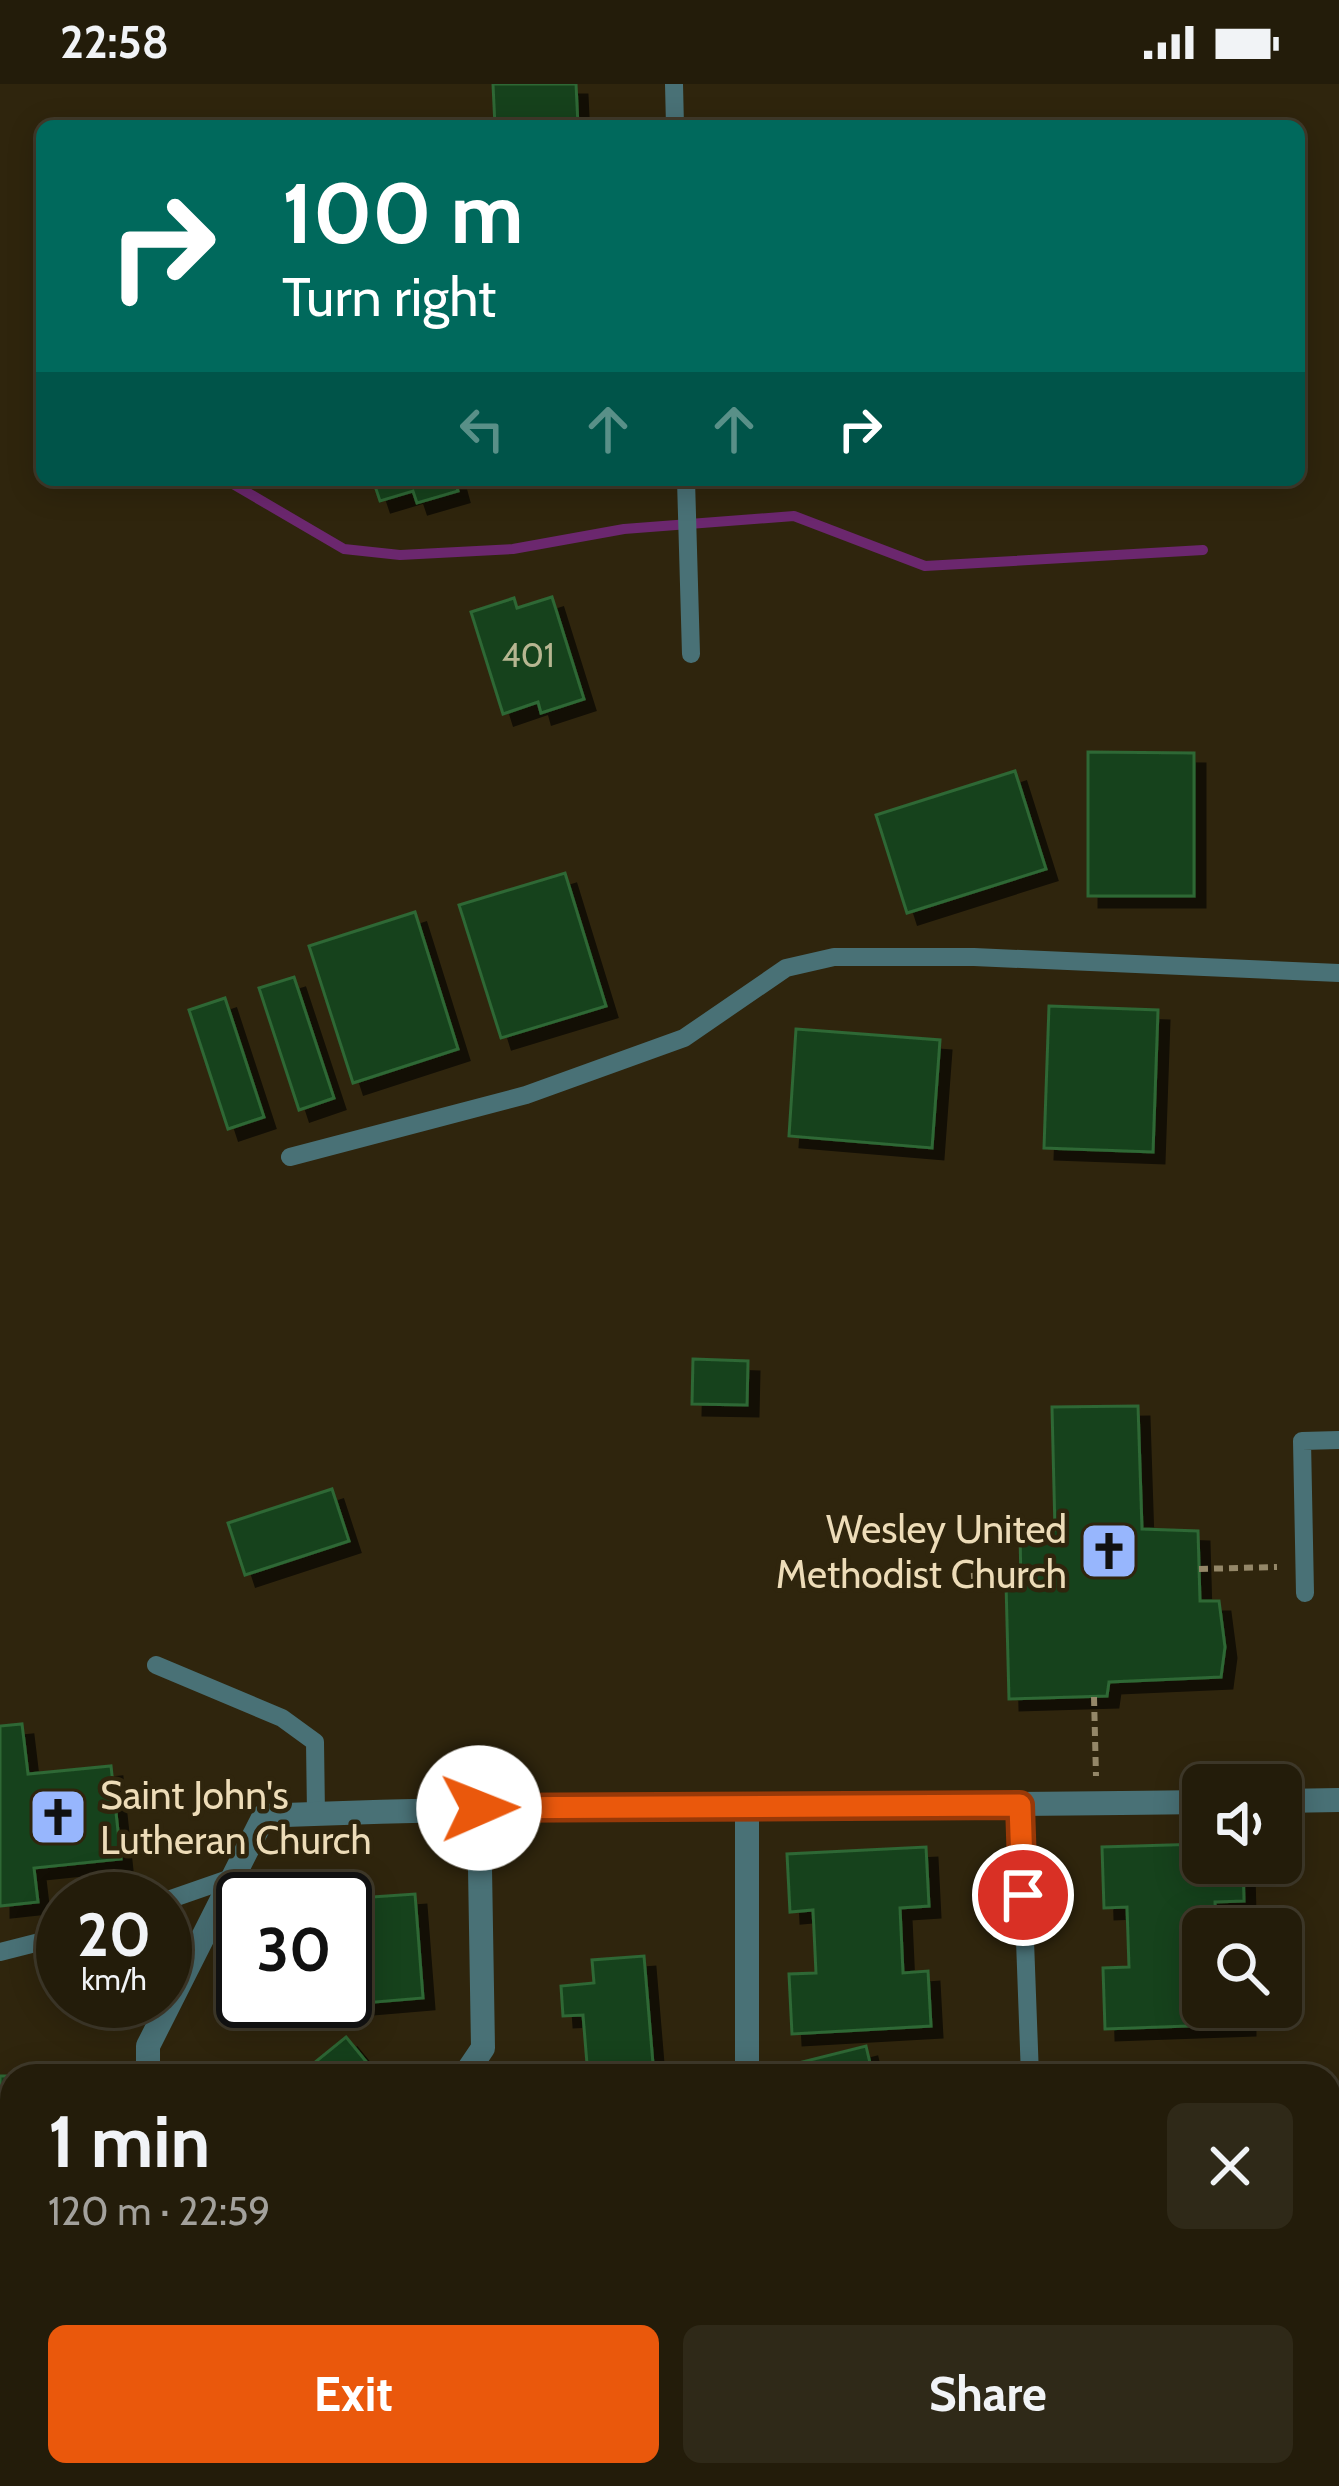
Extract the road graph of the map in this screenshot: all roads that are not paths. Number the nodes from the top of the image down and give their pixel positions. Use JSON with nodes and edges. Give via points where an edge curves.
{"nodes":[{"id":1,"x":674,"y":84,"type":"edge"},
{"id":2,"x":675,"y":120,"type":"edge"},
{"id":3,"x":686,"y":486,"type":"edge"},
{"id":4,"x":691,"y":654,"type":"dead end"},
{"id":5,"x":1339,"y":973,"type":"edge"},
{"id":6,"x":290,"y":1156,"type":"dead end"},
{"id":7,"x":1339,"y":1440,"type":"edge"},
{"id":8,"x":1305,"y":1593,"type":"dead end"},
{"id":9,"x":156,"y":1665,"type":"dead end"},
{"id":10,"x":1339,"y":1800,"type":"edge"},
{"id":11,"x":1302,"y":1801,"type":"edge"},
{"id":12,"x":1182,"y":1802,"type":"edge"},
{"id":13,"x":1020,"y":1805,"type":"junction"},
{"id":14,"x":479,"y":1808,"type":"junction"},
{"id":15,"x":746,"y":1809,"type":"junction"},
{"id":16,"x":316,"y":1814,"type":"junction"},
{"id":17,"x":237,"y":1872,"type":"edge"},
{"id":18,"x":216,"y":1912,"type":"edge"},
{"id":19,"x":36,"y":1943,"type":"edge"},
{"id":20,"x":0,"y":1952,"type":"edge"},
{"id":21,"x":148,"y":2064,"type":"edge"},
{"id":22,"x":472,"y":2064,"type":"edge"},
{"id":23,"x":747,"y":2064,"type":"edge"},
{"id":24,"x":1030,"y":2064,"type":"edge"}],
"edges":[{"from":1,"to":2,"type":"lane"},
{"from":3,"to":4,"type":"lane"},
{"from":5,"to":6,"type":"lane","via":[[834,957],[786,968],[684,1038],[526,1095]]},
{"from":7,"to":8,"type":"lane","via":[[1302,1442]]},
{"from":9,"to":16,"type":"lane","via":[[282,1718],[315,1742]]},
{"from":10,"to":11,"type":"street"},
{"from":12,"to":13,"type":"street"},
{"from":13,"to":15,"type":"street"},
{"from":13,"to":24,"type":"lane"},
{"from":14,"to":15,"type":"street"},
{"from":14,"to":16,"type":"street"},
{"from":14,"to":22,"type":"street","via":[[482,2048]]},
{"from":15,"to":23,"type":"street"},
{"from":16,"to":17,"type":"street","via":[[265,1816]]},
{"from":18,"to":21,"type":"street","via":[[148,2046]]},
{"from":19,"to":20,"type":"lane"}]}
